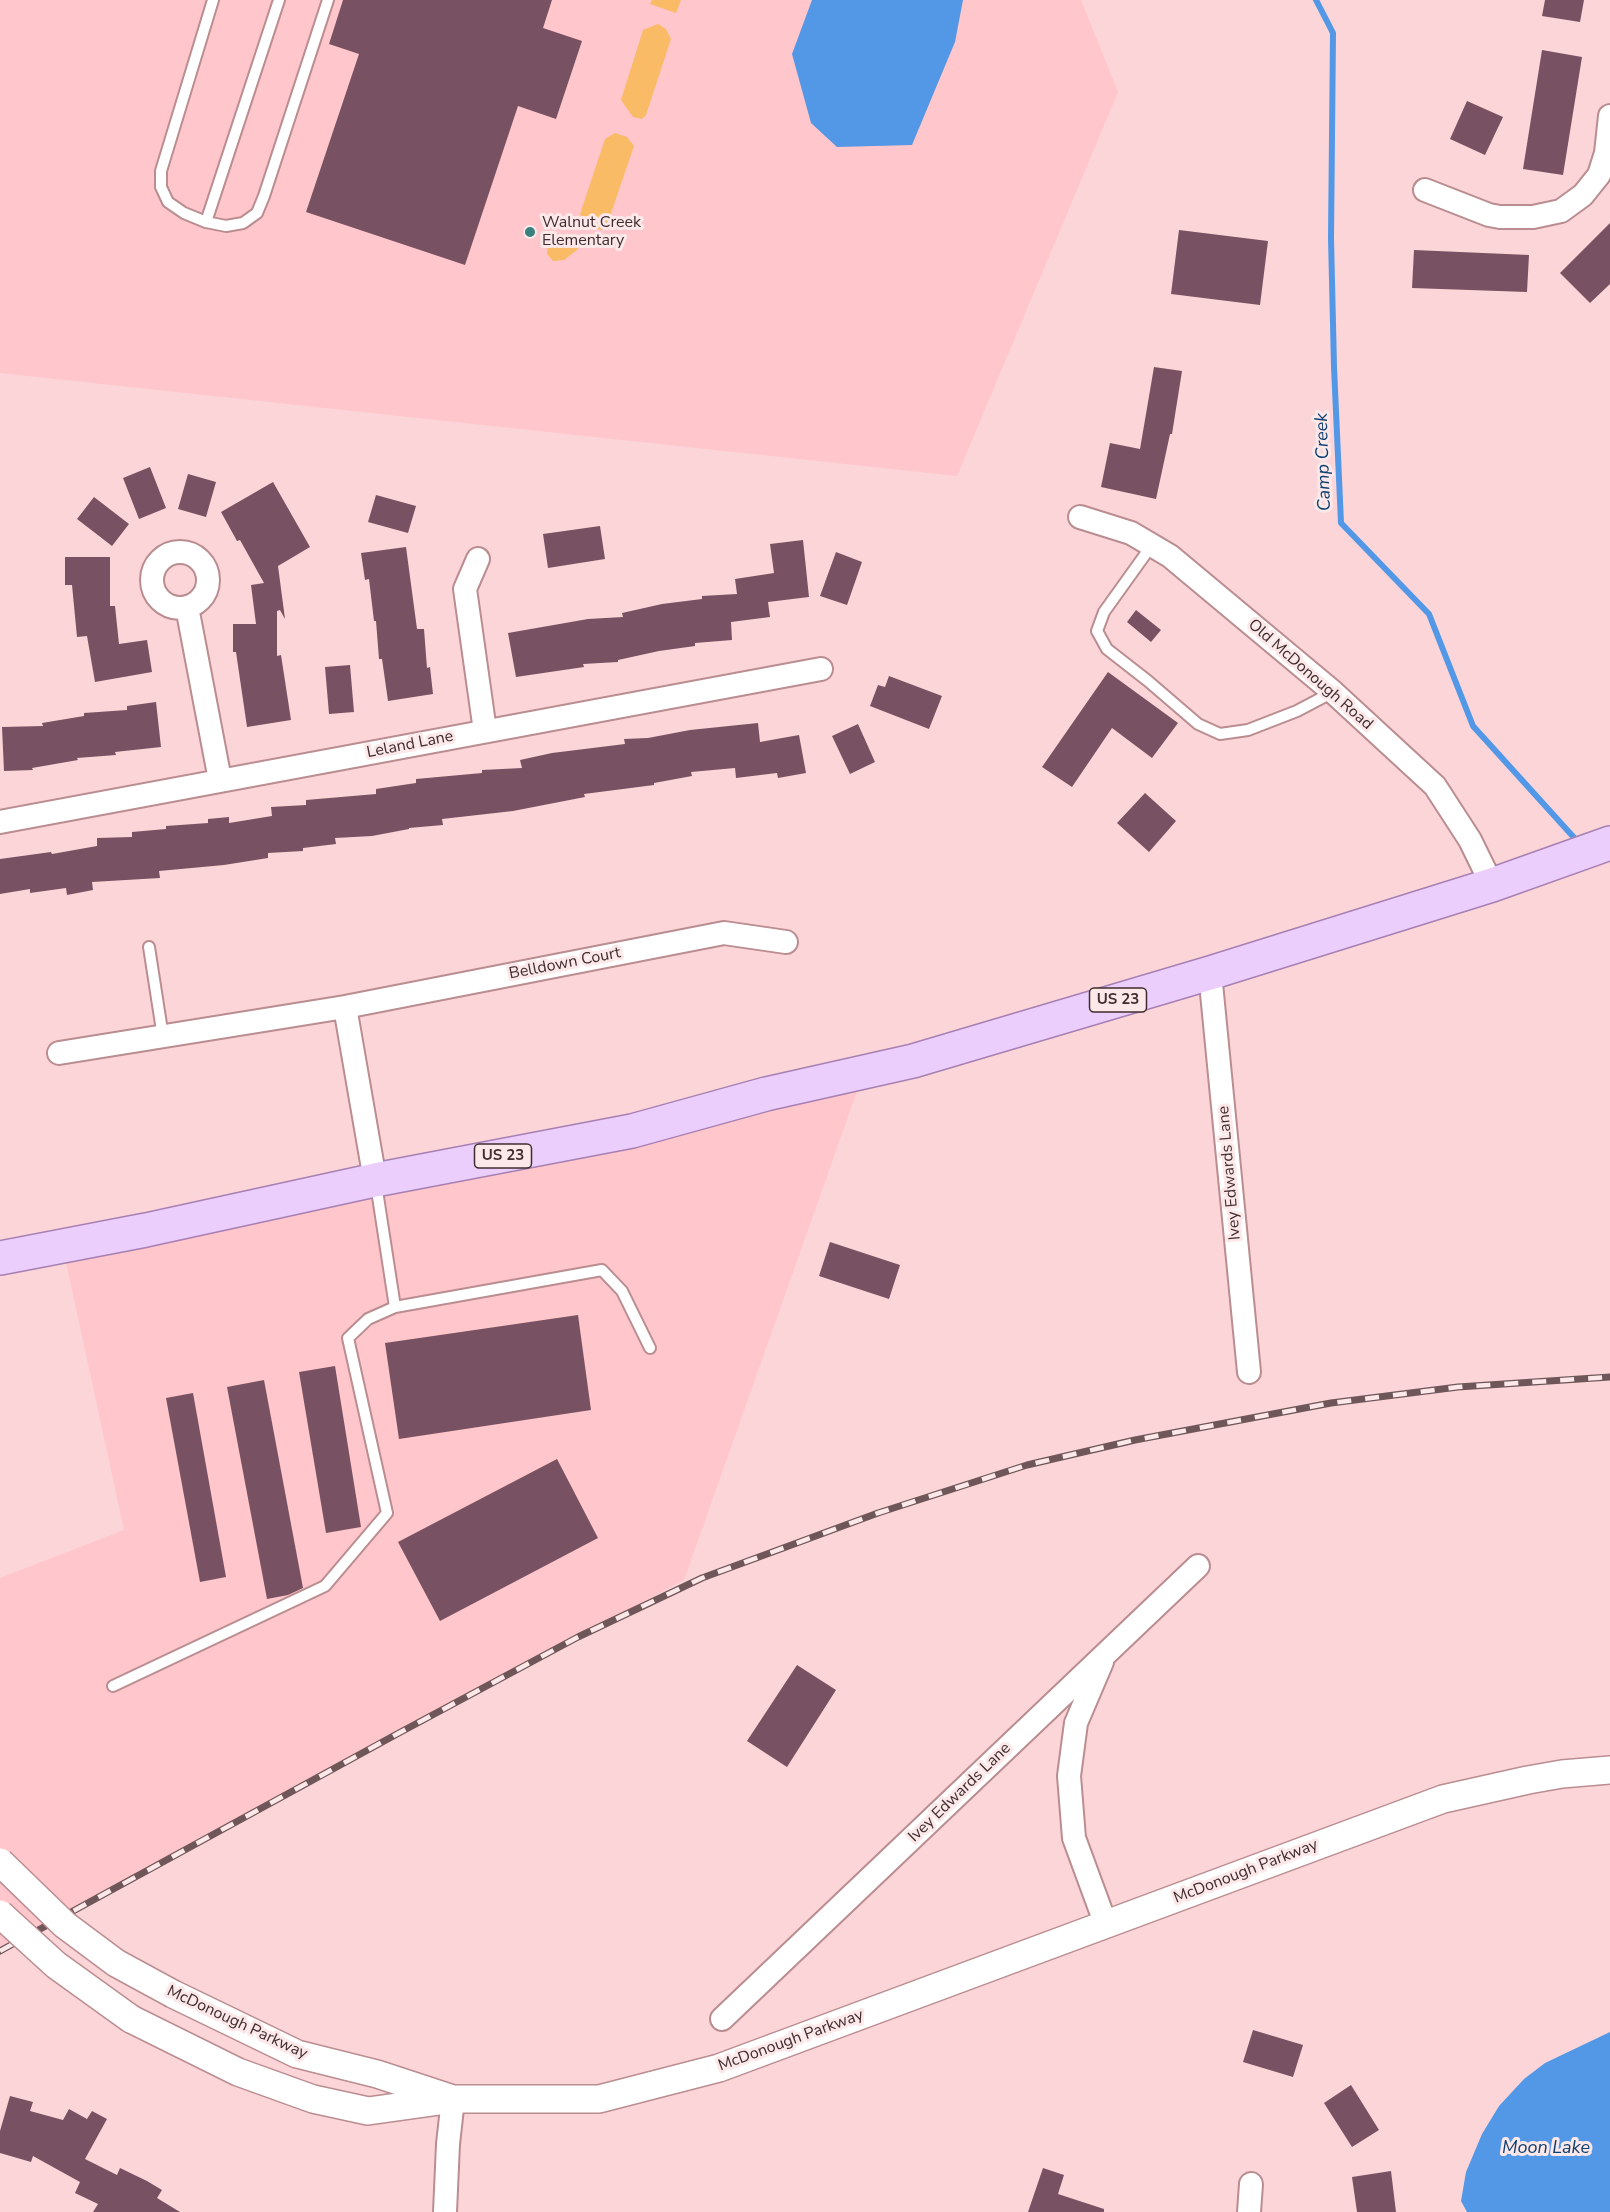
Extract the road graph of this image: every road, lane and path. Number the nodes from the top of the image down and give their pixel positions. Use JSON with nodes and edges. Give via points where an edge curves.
{"nodes":[{"id":1,"x":212,"y":0,"type":"edge"},
{"id":2,"x":279,"y":0,"type":"edge"},
{"id":3,"x":328,"y":0,"type":"edge"},
{"id":4,"x":1610,"y":116,"type":"edge"},
{"id":5,"x":1425,"y":190,"type":"dead end"},
{"id":6,"x":206,"y":222,"type":"junction"},
{"id":7,"x":1080,"y":517,"type":"dead end"},
{"id":8,"x":1152,"y":545,"type":"junction"},
{"id":9,"x":478,"y":559,"type":"dead end"},
{"id":10,"x":186,"y":607,"type":"dead end"},
{"id":11,"x":821,"y":669,"type":"dead end"},
{"id":12,"x":1333,"y":692,"type":"junction"},
{"id":13,"x":485,"y":731,"type":"junction"},
{"id":14,"x":220,"y":780,"type":"junction"},
{"id":15,"x":0,"y":822,"type":"edge"},
{"id":16,"x":1604,"y":845,"type":"edge"},
{"id":17,"x":1492,"y":885,"type":"junction"},
{"id":18,"x":786,"y":942,"type":"dead end"},
{"id":19,"x":149,"y":947,"type":"dead end"},
{"id":20,"x":1210,"y":973,"type":"junction"},
{"id":21,"x":345,"y":1007,"type":"junction"},
{"id":22,"x":163,"y":1037,"type":"junction"},
{"id":23,"x":58,"y":1053,"type":"dead end"},
{"id":24,"x":375,"y":1180,"type":"junction"},
{"id":25,"x":0,"y":1258,"type":"edge"},
{"id":26,"x":395,"y":1308,"type":"junction"},
{"id":27,"x":650,"y":1348,"type":"dead end"},
{"id":28,"x":1249,"y":1372,"type":"dead end"},
{"id":29,"x":1198,"y":1566,"type":"dead end"},
{"id":30,"x":1106,"y":1654,"type":"junction"},
{"id":31,"x":113,"y":1686,"type":"dead end"},
{"id":32,"x":1610,"y":1770,"type":"edge"},
{"id":33,"x":0,"y":1862,"type":"edge"},
{"id":34,"x":0,"y":1914,"type":"edge"},
{"id":35,"x":1106,"y":1925,"type":"junction"},
{"id":36,"x":722,"y":2019,"type":"dead end"},
{"id":37,"x":453,"y":2099,"type":"junction"},
{"id":38,"x":1251,"y":2184,"type":"dead end"},
{"id":39,"x":446,"y":2212,"type":"edge"},
{"id":40,"x":1249,"y":2212,"type":"edge"}],
"edges":[{"from":1,"to":6,"type":"lane","via":[[161,171],[168,202]]},
{"from":2,"to":6,"type":"lane"},
{"from":3,"to":6,"type":"lane","via":[[257,213],[243,223]]},
{"from":4,"to":5,"type":"street","via":[[1599,175],[1583,195],[1561,211],[1500,218]]},
{"from":7,"to":8,"type":"street","name":"Old McDonough Road","via":[[1131,533]]},
{"from":8,"to":12,"type":"street","name":"Old McDonough Road"},
{"from":8,"to":12,"type":"lane","via":[[1104,612],[1097,631],[1107,649],[1198,724],[1220,734],[1248,730]]},
{"from":9,"to":13,"type":"street","via":[[465,589]]},
{"from":10,"to":14,"type":"street"},
{"from":11,"to":13,"type":"street","name":"Leland Lane"},
{"from":12,"to":17,"type":"street","name":"Old McDonough Road","via":[[1435,786],[1470,840]]},
{"from":13,"to":14,"type":"street","name":"Leland Lane"},
{"from":14,"to":15,"type":"street","name":"Leland Lane"},
{"from":16,"to":17,"type":"main road","number":"US 23"},
{"from":17,"to":20,"type":"main road","number":"US 23"},
{"from":18,"to":21,"type":"street","name":"Belldown Court","via":[[724,933]]},
{"from":19,"to":22,"type":"lane"},
{"from":20,"to":24,"type":"main road","number":"US 23","via":[[913,1061],[766,1094],[632,1131]]},
{"from":20,"to":28,"type":"street","name":"Ivey Edwards Lane"},
{"from":21,"to":22,"type":"street","name":"Belldown Court"},
{"from":21,"to":24,"type":"street"},
{"from":22,"to":23,"type":"street","name":"Belldown Court"},
{"from":24,"to":25,"type":"main road","number":"US 23"},
{"from":24,"to":26,"type":"lane"},
{"from":26,"to":27,"type":"lane","via":[[602,1270],[622,1291]]},
{"from":26,"to":31,"type":"lane","via":[[369,1319],[348,1338],[387,1513],[325,1586]]},
{"from":29,"to":30,"type":"street","name":"Ivey Edwards Lane"},
{"from":30,"to":35,"type":"street","via":[[1076,1723],[1069,1776],[1074,1838]]},
{"from":30,"to":36,"type":"street","name":"Ivey Edwards Lane"},
{"from":32,"to":35,"type":"street","name":"McDonough Parkway","via":[[1528,1780],[1443,1800]]},
{"from":33,"to":37,"type":"street","name":"McDonough Parkway","bridge":true,"via":[[65,1925],[116,1963],[173,1994],[297,2054]]},
{"from":34,"to":37,"type":"street","bridge":true,"via":[[56,1965],[131,2019],[238,2072],[313,2099],[368,2111]]},
{"from":35,"to":37,"type":"street","name":"McDonough Parkway","via":[[719,2068],[646,2088],[599,2099]]},
{"from":37,"to":39,"type":"street"},
{"from":38,"to":40,"type":"street"}]}
